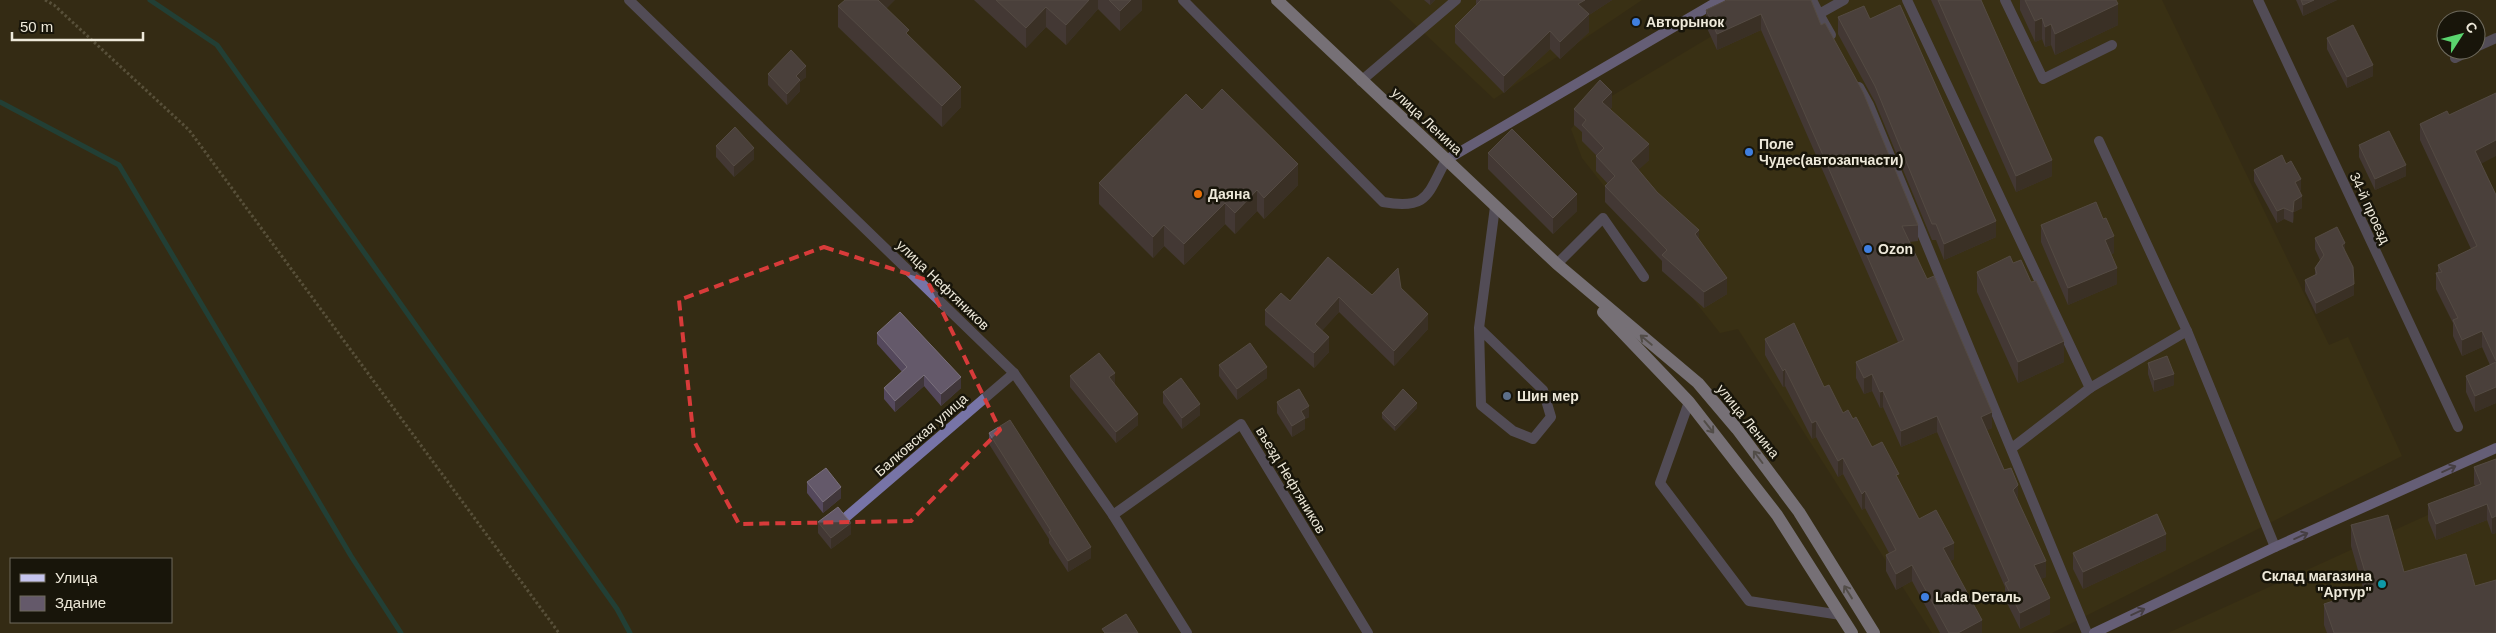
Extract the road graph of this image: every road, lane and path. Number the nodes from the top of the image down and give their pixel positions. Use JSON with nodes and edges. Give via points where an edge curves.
{"nodes":[{"id":1,"x":45,"y":0,"type":"edge"},
{"id":2,"x":629,"y":0,"type":"edge"},
{"id":3,"x":1183,"y":0,"type":"edge"},
{"id":4,"x":1277,"y":0,"type":"edge"},
{"id":5,"x":1456,"y":0,"type":"edge"},
{"id":6,"x":1719,"y":0,"type":"edge"},
{"id":7,"x":1812,"y":0,"type":"edge"},
{"id":8,"x":1844,"y":0,"type":"edge"},
{"id":9,"x":1907,"y":0,"type":"edge"},
{"id":10,"x":2005,"y":0,"type":"edge"},
{"id":11,"x":2258,"y":0,"type":"edge"},
{"id":12,"x":1819,"y":14,"type":"junction"},
{"id":13,"x":2112,"y":45,"type":"dead end"},
{"id":14,"x":1837,"y":47,"type":"edge"},
{"id":15,"x":1855,"y":80,"type":"edge"},
{"id":16,"x":1361,"y":81,"type":"junction"},
{"id":17,"x":2099,"y":141,"type":"dead end"},
{"id":18,"x":1446,"y":160,"type":"junction"},
{"id":19,"x":1495,"y":207,"type":"junction"},
{"id":20,"x":1557,"y":264,"type":"junction"},
{"id":21,"x":1644,"y":277,"type":"dead end"},
{"id":22,"x":1480,"y":328,"type":"junction"},
{"id":23,"x":2187,"y":331,"type":"junction"},
{"id":24,"x":1014,"y":373,"type":"junction"},
{"id":25,"x":2090,"y":388,"type":"junction"},
{"id":26,"x":1690,"y":402,"type":"junction"},
{"id":27,"x":2458,"y":427,"type":"dead end"},
{"id":28,"x":2012,"y":448,"type":"junction"},
{"id":29,"x":2496,"y":448,"type":"edge"},
{"id":30,"x":1113,"y":514,"type":"junction"},
{"id":31,"x":845,"y":518,"type":"edge"},
{"id":32,"x":2275,"y":548,"type":"junction"},
{"id":33,"x":1841,"y":615,"type":"junction"},
{"id":34,"x":559,"y":633,"type":"edge"},
{"id":35,"x":1187,"y":633,"type":"edge"},
{"id":36,"x":1368,"y":633,"type":"edge"},
{"id":37,"x":1852,"y":633,"type":"edge"},
{"id":38,"x":1874,"y":633,"type":"edge"},
{"id":39,"x":2087,"y":633,"type":"edge"},
{"id":40,"x":2094,"y":633,"type":"edge"}],
"edges":[{"from":1,"to":34,"type":"path","via":[[189,130]]},
{"from":2,"to":24,"type":"street","name":"улица Нефтяников"},
{"from":3,"to":18,"type":"street","via":[[1383,202],[1405,206],[1426,198]]},
{"from":4,"to":16,"type":"main road","name":"улица Ленина"},
{"from":5,"to":16,"type":"street"},
{"from":6,"to":18,"type":"street"},
{"from":7,"to":12,"type":"street"},
{"from":8,"to":12,"type":"street"},
{"from":9,"to":25,"type":"street"},
{"from":10,"to":13,"type":"street","via":[[2043,79]]},
{"from":11,"to":27,"type":"street","name":"34-й проезд"},
{"from":12,"to":14,"type":"street"},
{"from":15,"to":28,"type":"street","via":[[1869,105]]},
{"from":16,"to":18,"type":"main road","name":"улица Ленина"},
{"from":17,"to":23,"type":"street"},
{"from":18,"to":19,"type":"main road","name":"улица Ленина"},
{"from":19,"to":20,"type":"main road","name":"улица Ленина"},
{"from":19,"to":22,"type":"street"},
{"from":20,"to":21,"type":"street","via":[[1603,218]]},
{"from":20,"to":26,"type":"main road","name":"улица Ленина"},
{"from":38,"to":20,"type":"main road","name":"улица Ленина","one_way":true,"via":[[1799,512],[1698,383]]},
{"from":22,"to":22,"type":"street","via":[[1482,405],[1513,431],[1533,439],[1551,417],[1543,390]]},
{"from":23,"to":25,"type":"street"},
{"from":23,"to":32,"type":"street"},
{"from":24,"to":30,"type":"street","name":"улица Нефтяников"},
{"from":24,"to":31,"type":"street","name":"Балковская улица"},
{"from":25,"to":28,"type":"street"},
{"from":26,"to":33,"type":"main road","name":"улица Ленина","one_way":true,"via":[[1777,515]]},
{"from":26,"to":33,"type":"street","via":[[1660,483],[1749,601]]},
{"from":28,"to":39,"type":"street"},
{"from":32,"to":29,"type":"street","one_way":true},
{"from":30,"to":35,"type":"street","name":"улица Нефтяников"},
{"from":30,"to":36,"type":"street","name":"въезд Нефтяников","via":[[1241,424]]},
{"from":40,"to":32,"type":"street","one_way":true},
{"from":33,"to":37,"type":"main road","name":"улица Ленина"}]}
